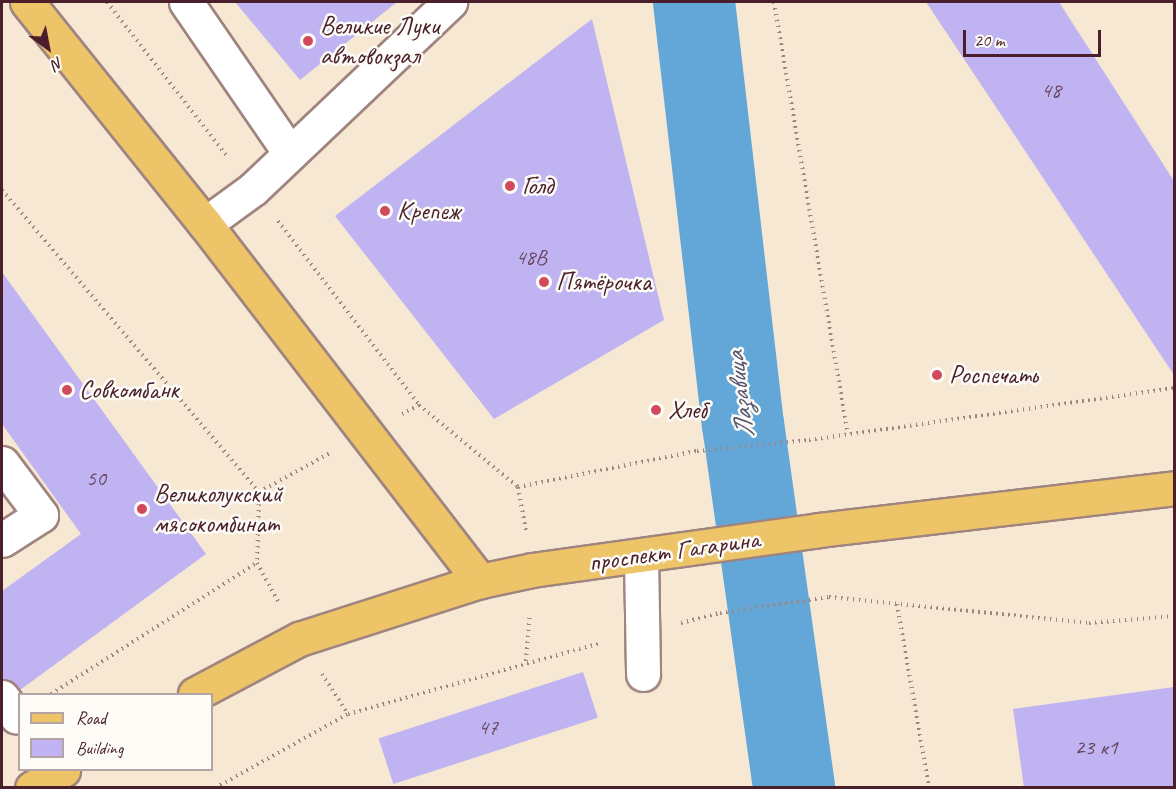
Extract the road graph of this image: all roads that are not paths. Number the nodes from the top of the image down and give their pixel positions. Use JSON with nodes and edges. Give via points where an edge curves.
{"nodes":[{"id":1,"x":27,"y":2,"type":"edge"},
{"id":2,"x":186,"y":2,"type":"edge"},
{"id":3,"x":450,"y":2,"type":"edge"},
{"id":4,"x":289,"y":152,"type":"junction"},
{"id":5,"x":205,"y":224,"type":"junction"},
{"id":6,"x":2,"y":463,"type":"edge"},
{"id":7,"x":1174,"y":488,"type":"edge"},
{"id":8,"x":2,"y":540,"type":"edge"},
{"id":9,"x":641,"y":556,"type":"junction"},
{"id":10,"x":480,"y":581,"type":"junction"},
{"id":11,"x":643,"y":674,"type":"dead end"},
{"id":12,"x":197,"y":693,"type":"edge"},
{"id":13,"x":61,"y":771,"type":"edge"},
{"id":14,"x":32,"y":788,"type":"edge"}],
"edges":[{"from":1,"to":5,"type":"main road"},
{"from":2,"to":4,"type":"lane"},
{"from":3,"to":4,"type":"lane"},
{"from":4,"to":5,"type":"lane","via":[[253,189]]},
{"from":5,"to":10,"type":"main road"},
{"from":6,"to":8,"type":"lane","via":[[41,515]]},
{"from":7,"to":9,"type":"main road","name":"проспект Гагарина","via":[[819,530]]},
{"from":9,"to":10,"type":"main road","name":"проспект Гагарина"},
{"from":9,"to":11,"type":"lane"},
{"from":10,"to":12,"type":"main road","name":"проспект Гагарина","via":[[299,639]]},
{"from":13,"to":14,"type":"main road"}]}
